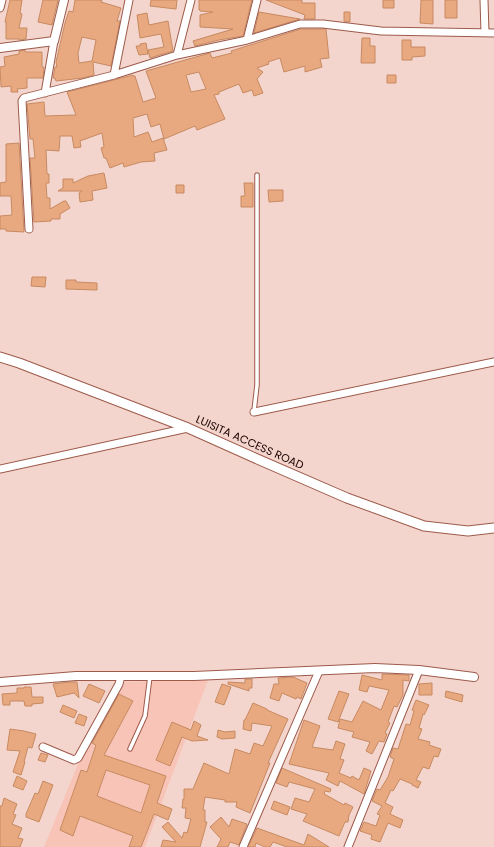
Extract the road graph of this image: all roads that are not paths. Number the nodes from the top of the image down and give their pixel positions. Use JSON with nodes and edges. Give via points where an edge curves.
{"nodes":[{"id":1,"x":2,"y":0,"type":"edge"},
{"id":2,"x":64,"y":0,"type":"edge"},
{"id":3,"x":129,"y":0,"type":"edge"},
{"id":4,"x":191,"y":0,"type":"edge"},
{"id":5,"x":257,"y":0,"type":"edge"},
{"id":6,"x":484,"y":0,"type":"edge"},
{"id":7,"x":0,"y":8,"type":"edge"},
{"id":8,"x":485,"y":33,"type":"junction"},
{"id":9,"x":494,"y":33,"type":"edge"},
{"id":10,"x":248,"y":40,"type":"junction"},
{"id":11,"x":54,"y":41,"type":"junction"},
{"id":12,"x":0,"y":48,"type":"edge"},
{"id":13,"x":177,"y":55,"type":"junction"},
{"id":14,"x":114,"y":75,"type":"junction"},
{"id":15,"x":45,"y":93,"type":"junction"},
{"id":16,"x":257,"y":175,"type":"dead end"},
{"id":17,"x":29,"y":229,"type":"dead end"},
{"id":18,"x":0,"y":357,"type":"edge"},
{"id":19,"x":494,"y":362,"type":"edge"},
{"id":20,"x":254,"y":412,"type":"joint"},
{"id":21,"x":188,"y":428,"type":"junction"},
{"id":22,"x":0,"y":469,"type":"edge"},
{"id":23,"x":494,"y":528,"type":"edge"},
{"id":24,"x":419,"y":670,"type":"junction"},
{"id":25,"x":319,"y":671,"type":"junction"},
{"id":26,"x":121,"y":676,"type":"junction"},
{"id":27,"x":150,"y":676,"type":"junction"},
{"id":28,"x":474,"y":677,"type":"dead end"},
{"id":29,"x":0,"y":682,"type":"edge"},
{"id":30,"x":43,"y":747,"type":"dead end"},
{"id":31,"x":130,"y":749,"type":"dead end"},
{"id":32,"x":243,"y":847,"type":"edge"},
{"id":33,"x":348,"y":847,"type":"edge"}],
"edges":[{"from":1,"to":7,"type":"street"},
{"from":2,"to":11,"type":"street"},
{"from":3,"to":14,"type":"street"},
{"from":4,"to":13,"type":"street"},
{"from":5,"to":10,"type":"street"},
{"from":6,"to":8,"type":"street"},
{"from":8,"to":9,"type":"street"},
{"from":8,"to":10,"type":"street","via":[[380,31],[323,24],[300,24]]},
{"from":10,"to":13,"type":"street"},
{"from":11,"to":12,"type":"street"},
{"from":11,"to":15,"type":"street"},
{"from":13,"to":14,"type":"street"},
{"from":14,"to":15,"type":"street"},
{"from":15,"to":17,"type":"street","via":[[24,98],[22,101]]},
{"from":16,"to":20,"type":"lane","via":[[257,385]]},
{"from":18,"to":21,"type":"main road","name":"LUISITA ACCESS ROAD"},
{"from":19,"to":20,"type":"street"},
{"from":21,"to":22,"type":"street"},
{"from":21,"to":23,"type":"main road","name":"LUISITA ACCESS ROAD","via":[[347,498],[424,526],[468,531]]},
{"from":24,"to":25,"type":"street","via":[[375,668]]},
{"from":24,"to":28,"type":"street"},
{"from":24,"to":33,"type":"street"},
{"from":25,"to":27,"type":"street"},
{"from":25,"to":32,"type":"street"},
{"from":26,"to":27,"type":"street"},
{"from":26,"to":29,"type":"street","via":[[76,676]]},
{"from":26,"to":30,"type":"street","via":[[118,687],[78,758],[74,760]]},
{"from":27,"to":31,"type":"lane","via":[[145,716]]}]}
